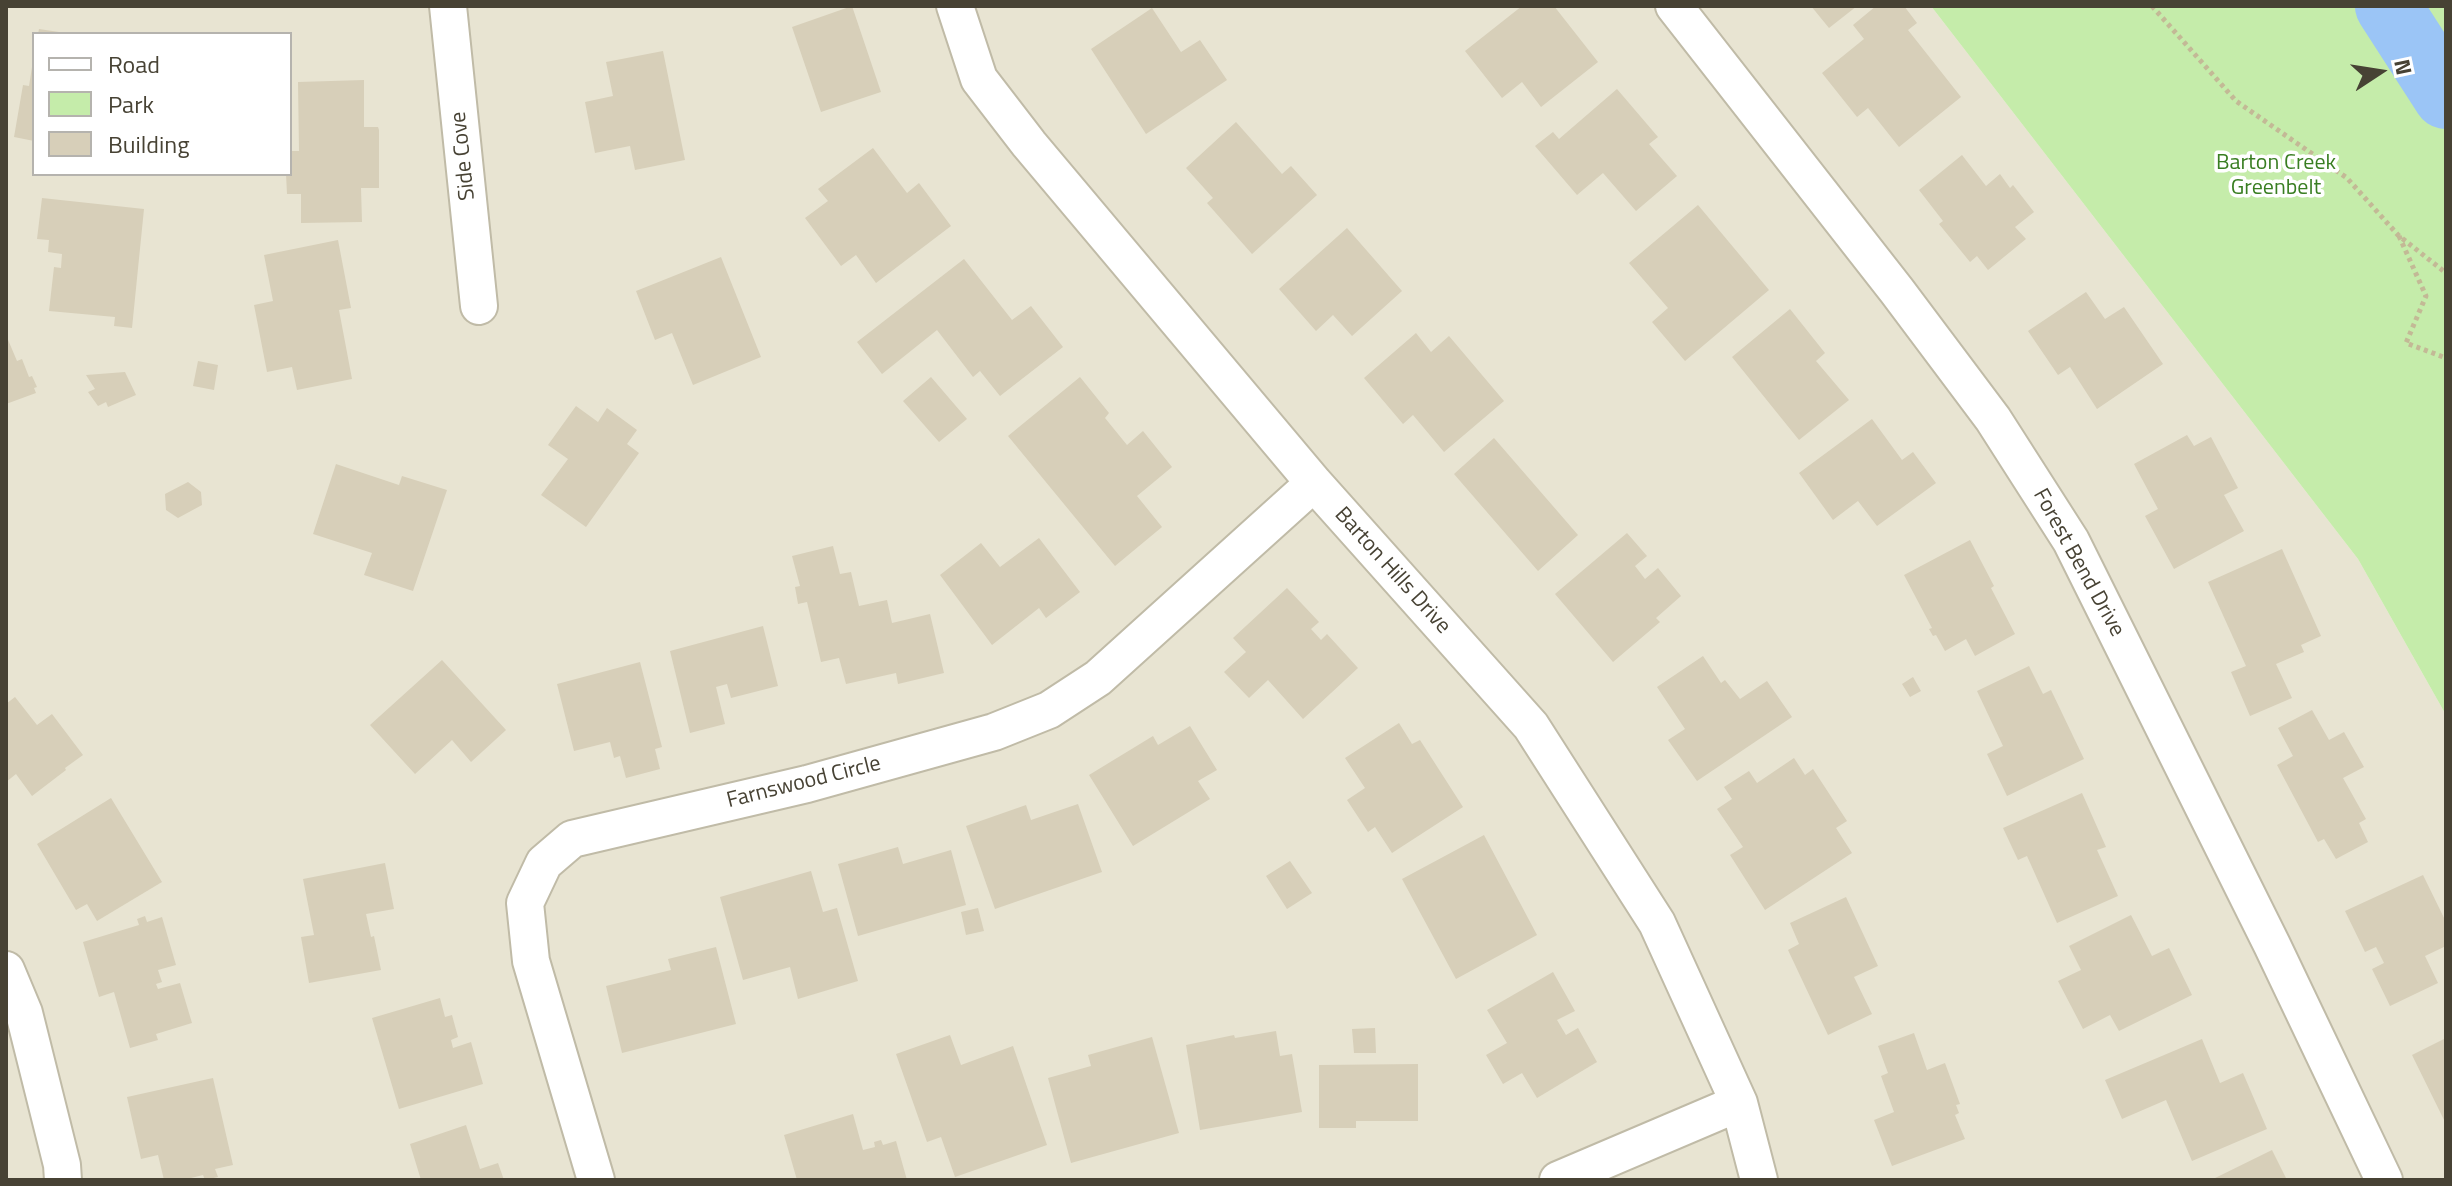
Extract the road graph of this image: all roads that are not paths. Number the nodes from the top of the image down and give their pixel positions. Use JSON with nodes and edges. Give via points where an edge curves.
{"nodes":[{"id":1,"x":448,"y":6,"type":"edge"},
{"id":2,"x":955,"y":6,"type":"edge"},
{"id":3,"x":1674,"y":6,"type":"edge"},
{"id":4,"x":479,"y":306,"type":"dead end"},
{"id":5,"x":1314,"y":483,"type":"junction"},
{"id":6,"x":6,"y":970,"type":"edge"},
{"id":7,"x":1739,"y":1103,"type":"junction"},
{"id":8,"x":63,"y":1180,"type":"edge"},
{"id":9,"x":596,"y":1180,"type":"edge"},
{"id":10,"x":1558,"y":1180,"type":"edge"},
{"id":11,"x":1759,"y":1180,"type":"edge"},
{"id":12,"x":2384,"y":1180,"type":"edge"}],
"edges":[{"from":1,"to":4,"type":"street","name":"Side Cove"},
{"from":2,"to":5,"type":"street","name":"Barton Hills Drive","via":[[979,79]]},
{"from":3,"to":12,"type":"street","name":"Forest Bend Drive","via":[[1993,419],[2071,541]]},
{"from":5,"to":7,"type":"street","name":"Barton Hills Drive","via":[[1531,726],[1657,923]]},
{"from":5,"to":9,"type":"street","name":"Farnswood Circle","via":[[1098,678],[1049,710],[994,732],[807,784],[572,839],[544,863],[525,903],[531,961]]},
{"from":6,"to":8,"type":"street","via":[[24,1013]]},
{"from":7,"to":10,"type":"street"},
{"from":7,"to":11,"type":"street","name":"Barton Hills Drive"}]}
